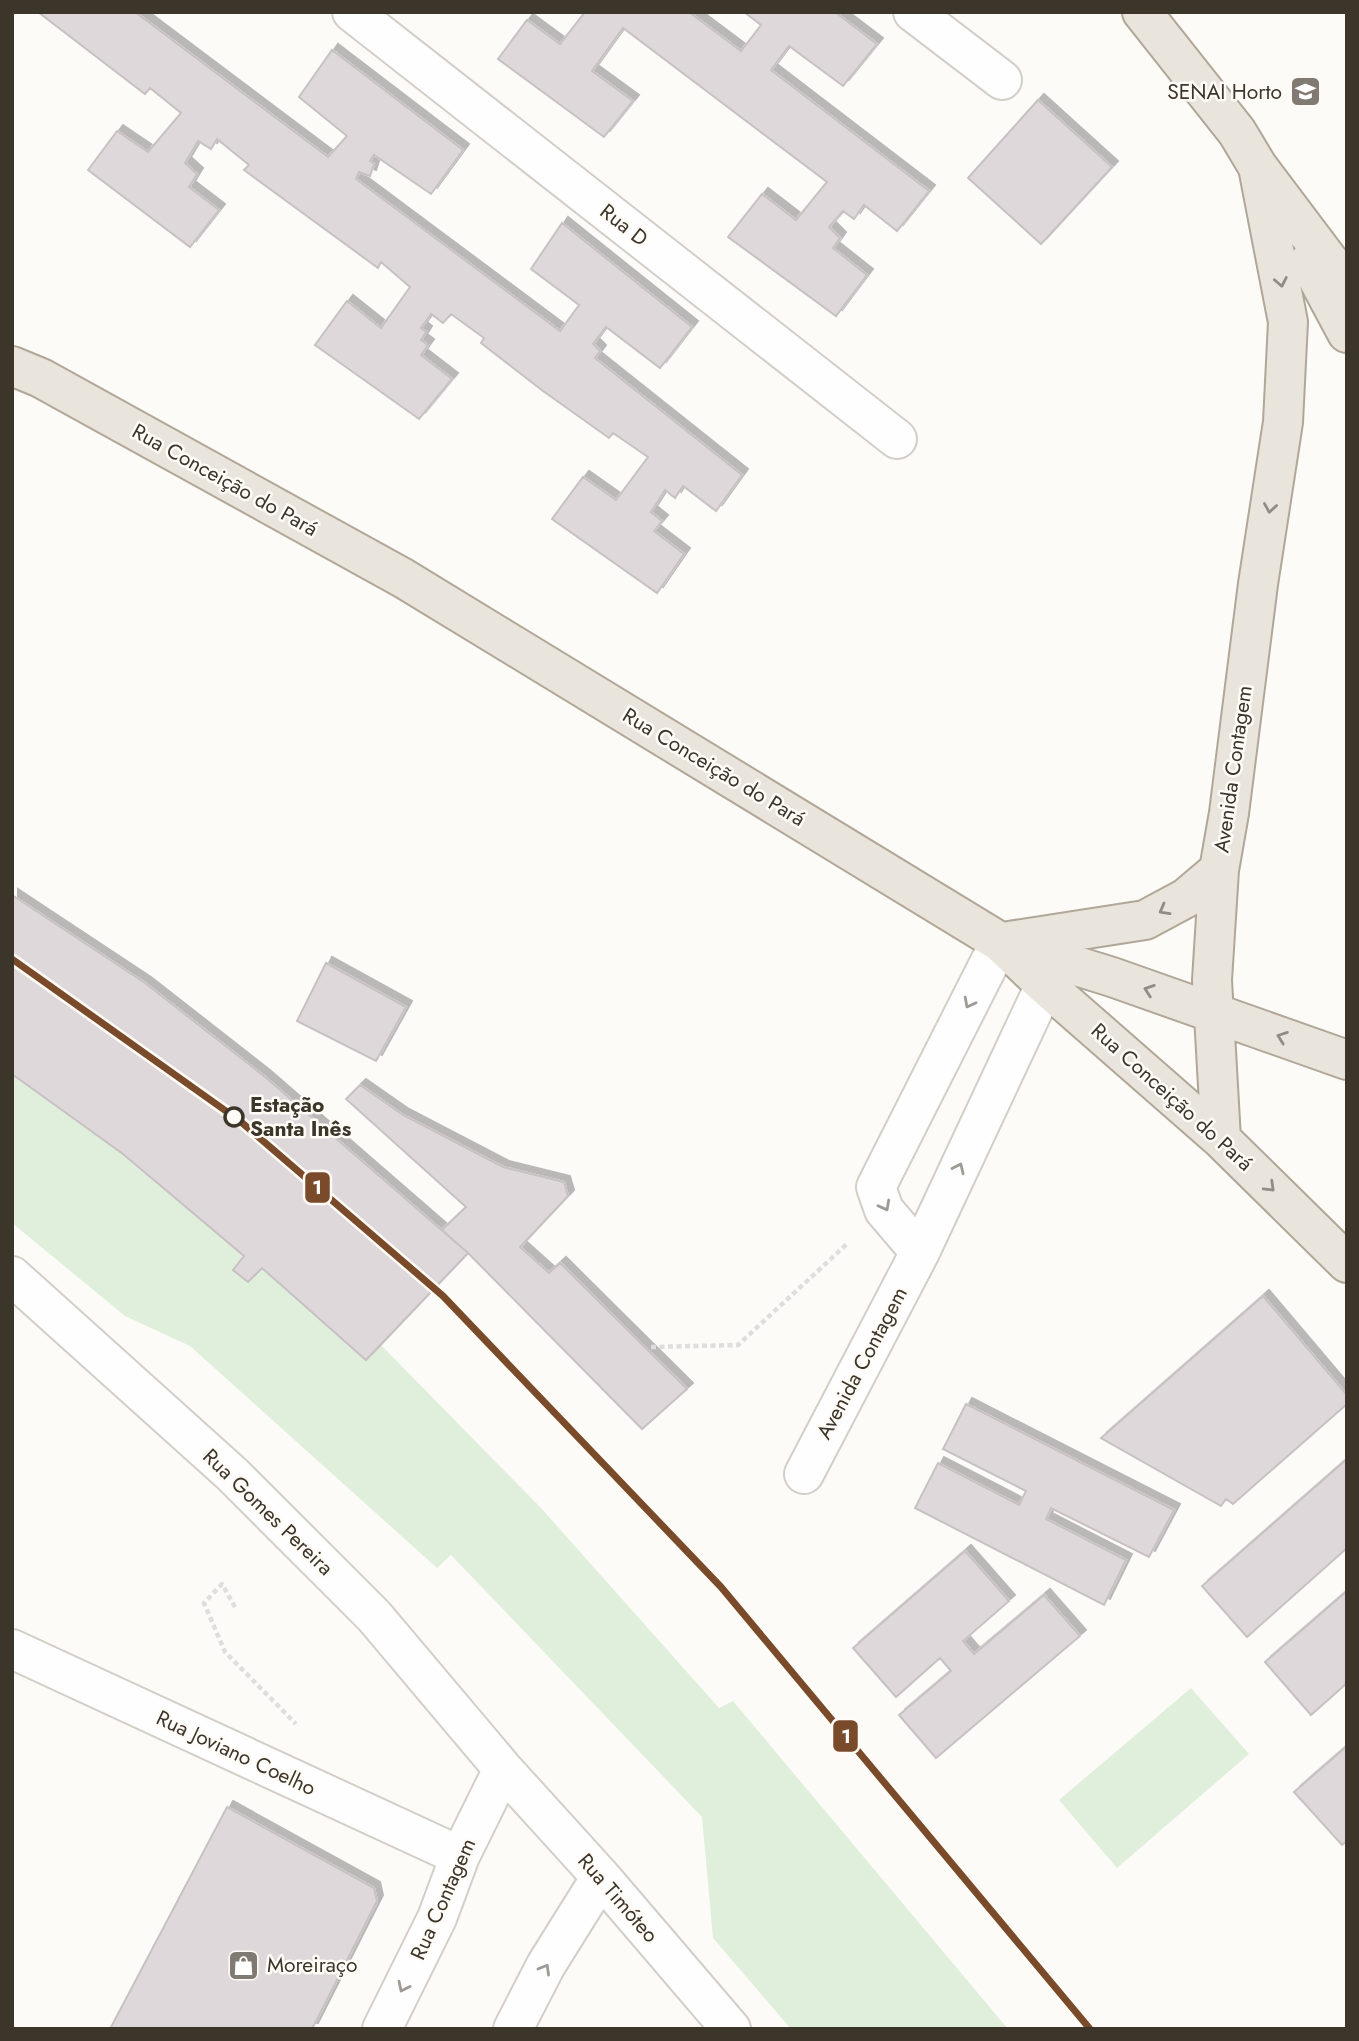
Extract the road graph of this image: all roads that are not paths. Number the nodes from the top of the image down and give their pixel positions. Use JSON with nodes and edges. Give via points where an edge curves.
{"nodes":[{"id":1,"x":352,"y":12,"type":"edge"},
{"id":2,"x":913,"y":12,"type":"edge"},
{"id":3,"x":1142,"y":12,"type":"edge"},
{"id":4,"x":1002,"y":80,"type":"dead end"},
{"id":5,"x":1258,"y":167,"type":"junction"},
{"id":6,"x":1347,"y":285,"type":"edge"},
{"id":7,"x":1347,"y":333,"type":"edge"},
{"id":8,"x":12,"y":366,"type":"edge"},
{"id":9,"x":897,"y":439,"type":"dead end"},
{"id":10,"x":1219,"y":870,"type":"junction"},
{"id":11,"x":1000,"y":942,"type":"junction"},
{"id":12,"x":1045,"y":985,"type":"junction"},
{"id":13,"x":1213,"y":1012,"type":"junction"},
{"id":14,"x":1347,"y":1060,"type":"edge"},
{"id":15,"x":1221,"y":1139,"type":"junction"},
{"id":16,"x":920,"y":1252,"type":"junction"},
{"id":17,"x":1347,"y":1263,"type":"edge"},
{"id":18,"x":13,"y":1277,"type":"edge"},
{"id":19,"x":804,"y":1474,"type":"dead end"},
{"id":20,"x":12,"y":1649,"type":"edge"},
{"id":21,"x":503,"y":1769,"type":"junction"},
{"id":22,"x":460,"y":1856,"type":"junction"},
{"id":23,"x":601,"y":1877,"type":"junction"},
{"id":24,"x":382,"y":2029,"type":"edge"},
{"id":25,"x":513,"y":2029,"type":"edge"},
{"id":26,"x":731,"y":2029,"type":"edge"}],
"edges":[{"from":1,"to":9,"type":"street","name":"Rua D"},
{"from":2,"to":4,"type":"street"},
{"from":3,"to":5,"type":"main road","via":[[1237,132]]},
{"from":5,"to":6,"type":"main road"},
{"from":5,"to":7,"type":"main road"},
{"from":5,"to":10,"type":"main road","name":"Avenida Contagem","one_way":true,"via":[[1288,322],[1283,422]]},
{"from":8,"to":11,"type":"main road","name":"Rua Conceição do Pará","via":[[403,578]]},
{"from":10,"to":11,"type":"main road","name":"Avenida Contagem","one_way":true,"via":[[1186,898],[1145,920]]},
{"from":10,"to":13,"type":"main road"},
{"from":11,"to":12,"type":"main road","name":"Rua Conceição do Pará"},
{"from":13,"to":11,"type":"main road","one_way":true},
{"from":11,"to":16,"type":"street","one_way":true,"via":[[876,1187],[884,1210]]},
{"from":12,"to":15,"type":"main road","name":"Rua Conceição do Pará"},
{"from":16,"to":12,"type":"street","name":"Avenida Contagem","one_way":true},
{"from":14,"to":13,"type":"main road","one_way":true},
{"from":13,"to":15,"type":"main road"},
{"from":15,"to":17,"type":"main road","name":"Rua Conceição do Pará","one_way":true},
{"from":16,"to":19,"type":"street","name":"Avenida Contagem"},
{"from":18,"to":21,"type":"street","name":"Rua Gomes Pereira","via":[[252,1494],[374,1616]]},
{"from":20,"to":22,"type":"street","name":"Rua Joviano Coelho"},
{"from":21,"to":22,"type":"street","name":"Rua Contagem"},
{"from":21,"to":23,"type":"street","name":"Rua Timóteo"},
{"from":22,"to":24,"type":"street","name":"Rua Contagem","one_way":true,"via":[[437,1918]]},
{"from":25,"to":23,"type":"street","one_way":true,"via":[[546,1965]]},
{"from":23,"to":26,"type":"street","name":"Rua Timóteo"}]}
